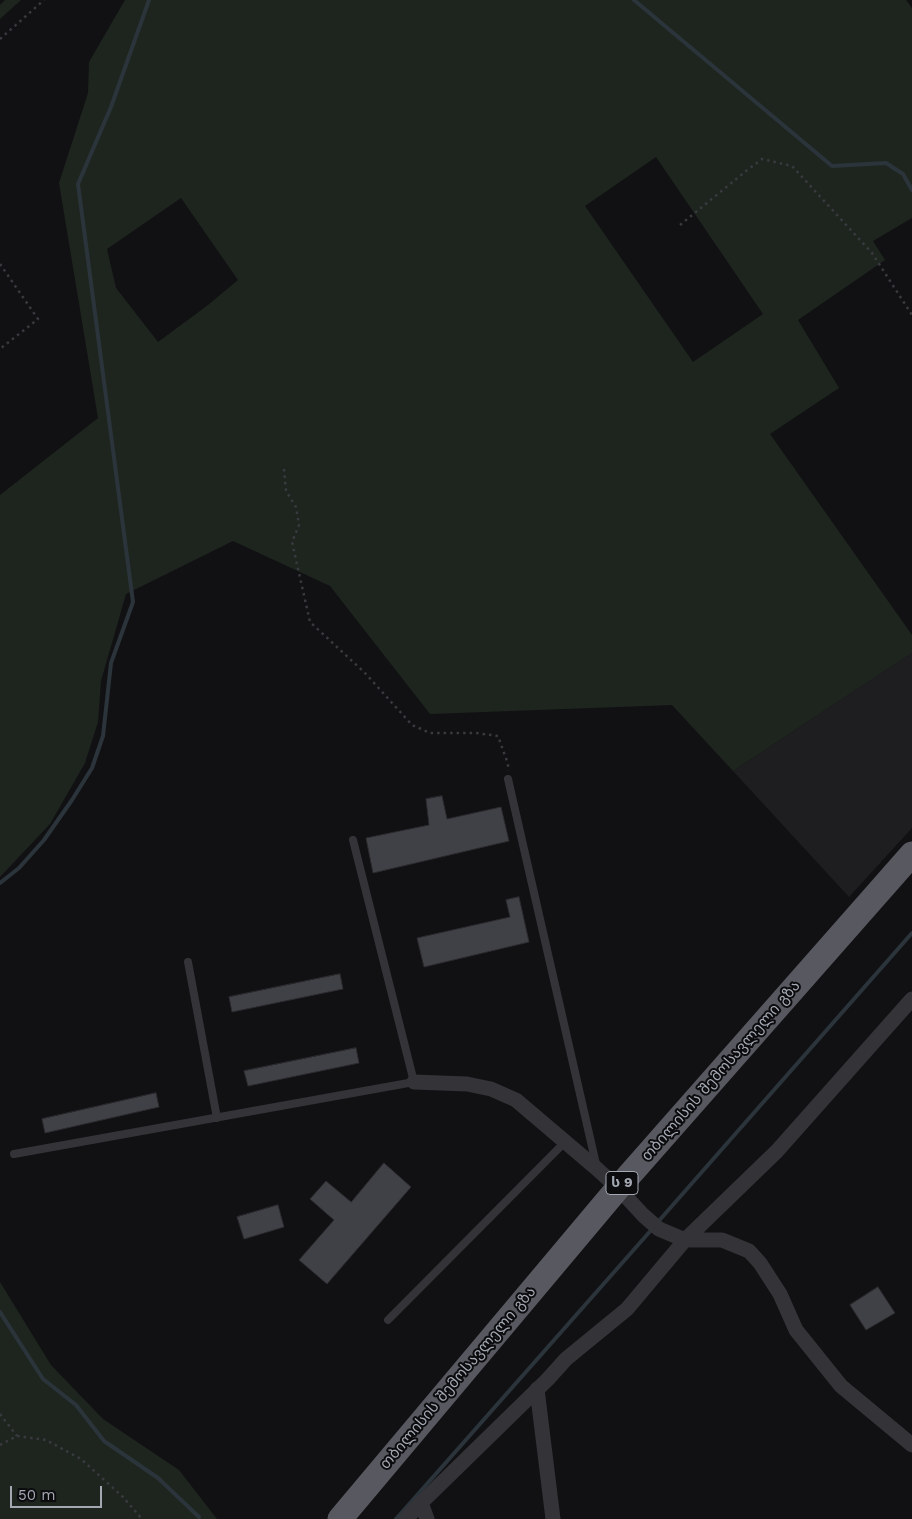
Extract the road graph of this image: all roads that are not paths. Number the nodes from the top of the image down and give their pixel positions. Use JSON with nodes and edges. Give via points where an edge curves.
{"nodes":[{"id":1,"x":508,"y":778,"type":"road end"},
{"id":2,"x":353,"y":840,"type":"dead end"},
{"id":3,"x":912,"y":854,"type":"edge"},
{"id":4,"x":188,"y":962,"type":"dead end"},
{"id":5,"x":912,"y":999,"type":"edge"},
{"id":6,"x":414,"y":1082,"type":"junction"},
{"id":7,"x":217,"y":1118,"type":"junction"},
{"id":8,"x":565,"y":1142,"type":"junction"},
{"id":9,"x":14,"y":1154,"type":"dead end"},
{"id":10,"x":596,"y":1168,"type":"junction"},
{"id":11,"x":618,"y":1188,"type":"junction"},
{"id":12,"x":685,"y":1240,"type":"junction"},
{"id":13,"x":388,"y":1320,"type":"dead end"},
{"id":14,"x":537,"y":1389,"type":"junction"},
{"id":15,"x":912,"y":1445,"type":"edge"},
{"id":16,"x":421,"y":1503,"type":"junction"},
{"id":17,"x":340,"y":1519,"type":"edge"},
{"id":18,"x":406,"y":1519,"type":"edge"},
{"id":19,"x":427,"y":1519,"type":"edge"},
{"id":20,"x":553,"y":1519,"type":"edge"}],
"edges":[{"from":1,"to":10,"type":"lane"},
{"from":2,"to":6,"type":"lane"},
{"from":3,"to":11,"type":"highway","name":"თბილისის შემოსავლელი გზა","number":"ს 9"},
{"from":4,"to":7,"type":"lane"},
{"from":5,"to":12,"type":"street","via":[[777,1151]]},
{"from":6,"to":7,"type":"lane"},
{"from":6,"to":8,"type":"street","via":[[467,1084],[491,1089],[516,1100]]},
{"from":7,"to":9,"type":"lane"},
{"from":8,"to":10,"type":"street"},
{"from":8,"to":13,"type":"lane"},
{"from":10,"to":11,"type":"street"},
{"from":11,"to":12,"type":"street","via":[[659,1229]]},
{"from":11,"to":17,"type":"highway","name":"თბილისის შემოსავლელი გზა","number":"ს 9"},
{"from":12,"to":14,"type":"street","via":[[627,1309],[566,1359]]},
{"from":12,"to":15,"type":"street","via":[[722,1240],[749,1251],[780,1294],[796,1330],[830,1373],[841,1386]]},
{"from":14,"to":16,"type":"street"},
{"from":14,"to":20,"type":"street"},
{"from":16,"to":18,"type":"street"},
{"from":16,"to":19,"type":"street"}]}
